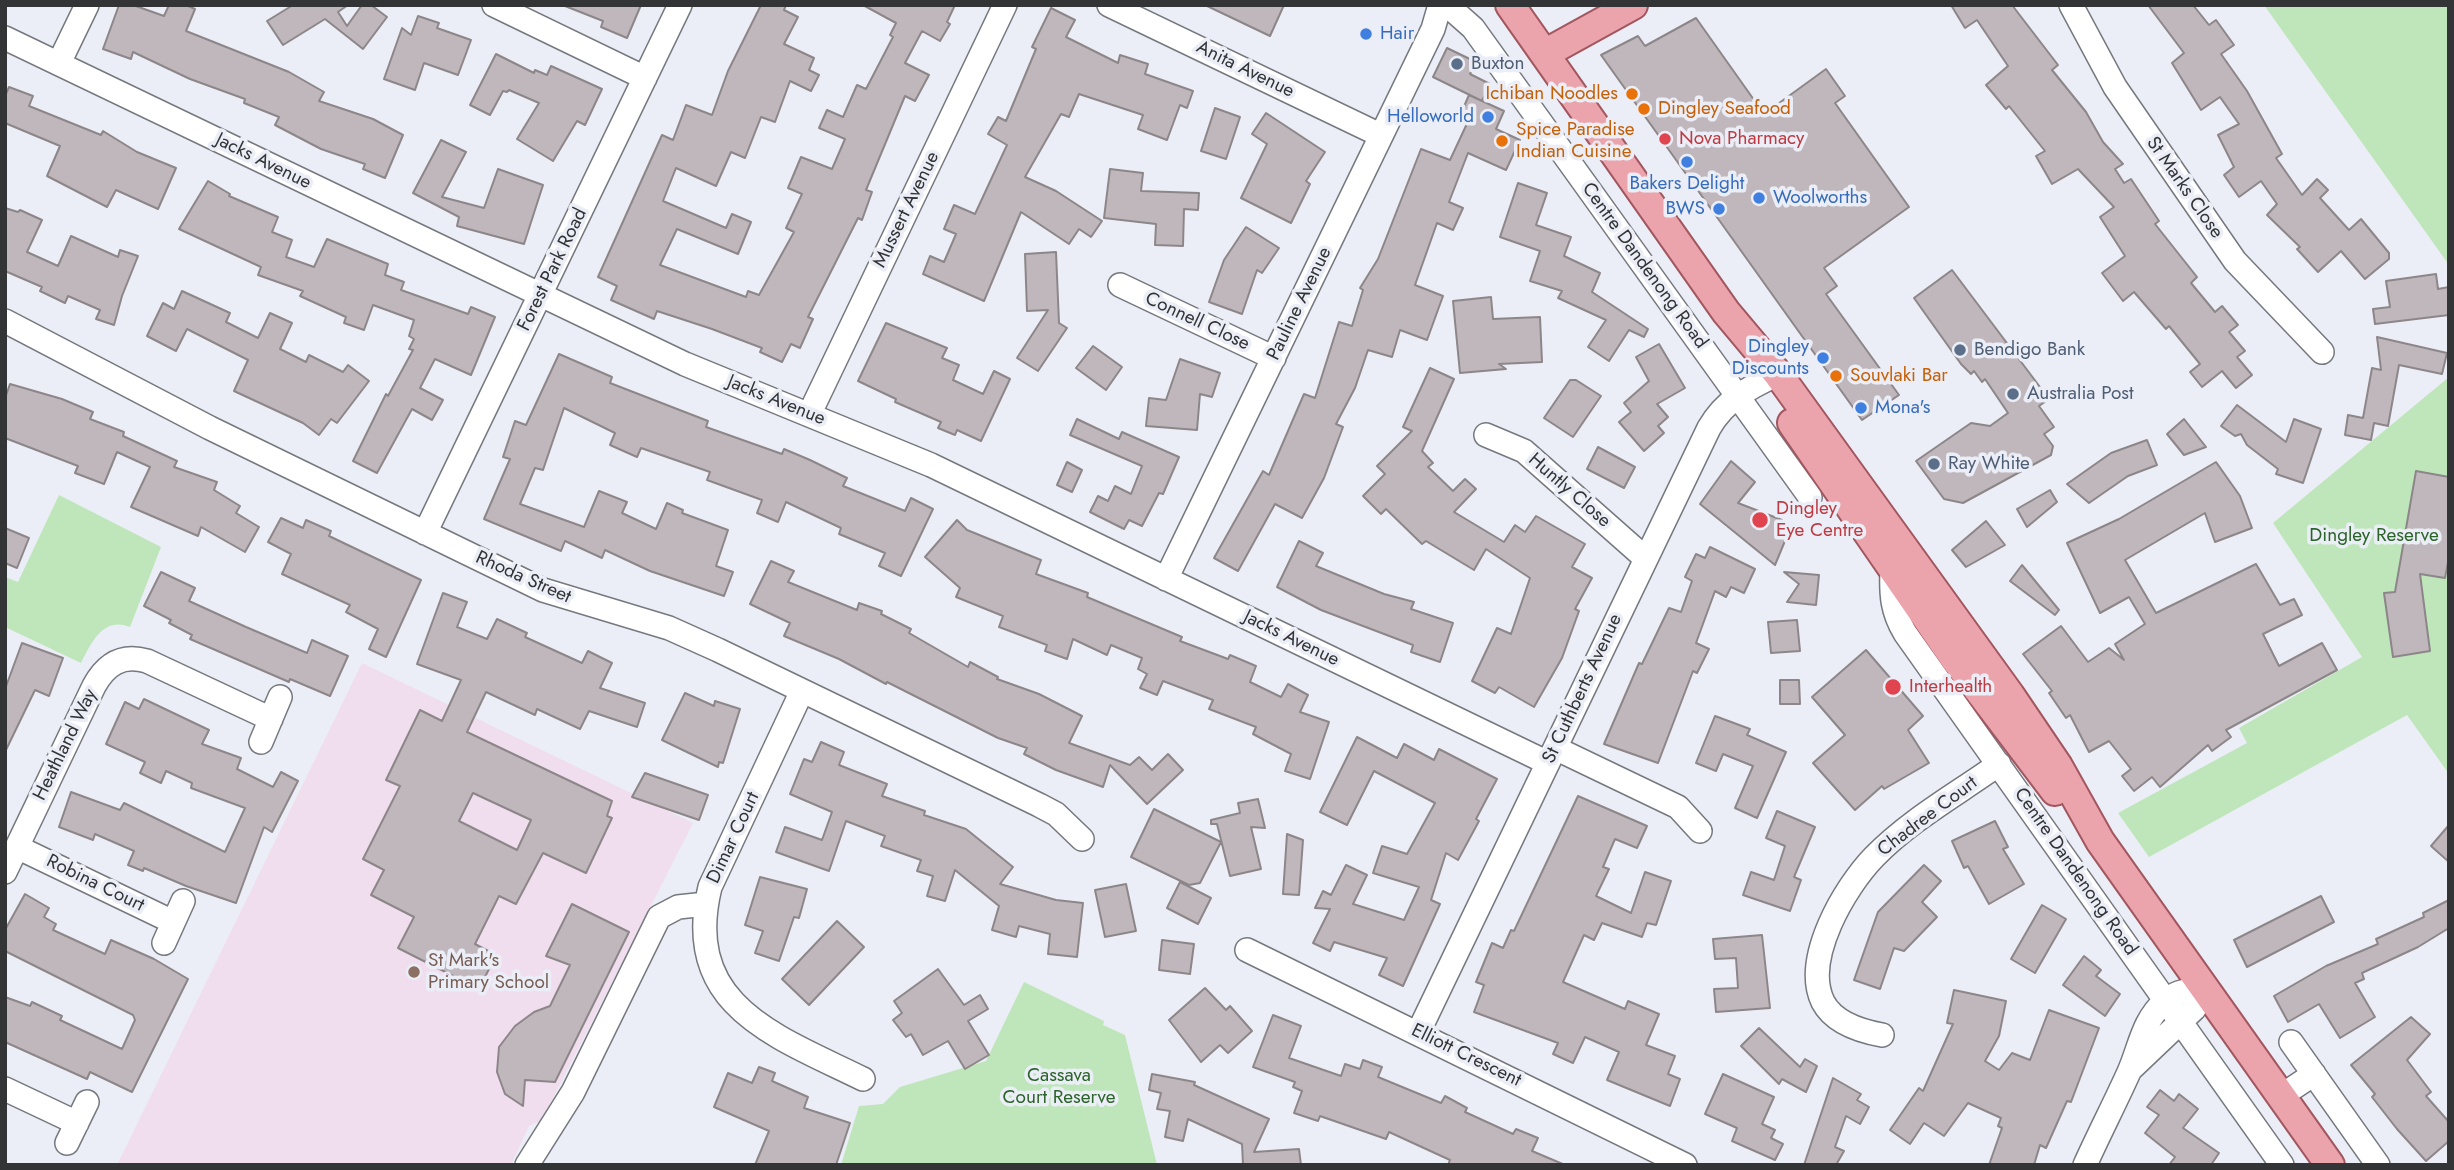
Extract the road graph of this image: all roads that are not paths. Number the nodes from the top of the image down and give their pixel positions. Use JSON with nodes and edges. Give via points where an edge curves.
{"nodes":[{"id":1,"x":87,"y":5,"type":"edge"},
{"id":2,"x":494,"y":5,"type":"edge"},
{"id":3,"x":680,"y":5,"type":"edge"},
{"id":4,"x":1005,"y":5,"type":"edge"},
{"id":5,"x":1109,"y":5,"type":"edge"},
{"id":6,"x":1510,"y":5,"type":"edge"},
{"id":7,"x":1633,"y":5,"type":"edge"},
{"id":8,"x":2071,"y":5,"type":"edge"},
{"id":9,"x":1449,"y":6,"type":"edge"},
{"id":10,"x":5,"y":38,"type":"edge"},
{"id":11,"x":1546,"y":53,"type":"junction"},
{"id":12,"x":59,"y":63,"type":"junction"},
{"id":13,"x":645,"y":78,"type":"junction"},
{"id":14,"x":1380,"y":135,"type":"junction"},
{"id":15,"x":1120,"y":285,"type":"dead end"},
{"id":16,"x":541,"y":295,"type":"junction"},
{"id":17,"x":5,"y":321,"type":"edge"},
{"id":18,"x":2322,"y":352,"type":"dead end"},
{"id":19,"x":1274,"y":358,"type":"junction"},
{"id":20,"x":1771,"y":377,"type":"junction"},
{"id":21,"x":1737,"y":396,"type":"junction"},
{"id":22,"x":809,"y":415,"type":"junction"},
{"id":23,"x":1486,"y":435,"type":"dead end"},
{"id":24,"x":1810,"y":497,"type":"dead end"},
{"id":25,"x":425,"y":533,"type":"junction"},
{"id":26,"x":1646,"y":558,"type":"junction"},
{"id":27,"x":1892,"y":570,"type":"junction"},
{"id":28,"x":1166,"y":579,"type":"junction"},
{"id":29,"x":802,"y":691,"type":"junction"},
{"id":30,"x":279,"y":697,"type":"dead end"},
{"id":31,"x":271,"y":719,"type":"junction"},
{"id":32,"x":261,"y":742,"type":"dead end"},
{"id":33,"x":1552,"y":755,"type":"junction"},
{"id":34,"x":1999,"y":764,"type":"junction"},
{"id":35,"x":1700,"y":831,"type":"dead end"},
{"id":36,"x":1082,"y":839,"type":"dead end"},
{"id":37,"x":2100,"y":841,"type":"junction"},
{"id":38,"x":17,"y":846,"type":"junction"},
{"id":39,"x":5,"y":872,"type":"edge"},
{"id":40,"x":706,"y":904,"type":"junction"},
{"id":41,"x":163,"y":943,"type":"dead end"},
{"id":42,"x":1247,"y":950,"type":"dead end"},
{"id":43,"x":2206,"y":990,"type":"junction"},
{"id":44,"x":2166,"y":1000,"type":"junction"},
{"id":45,"x":2180,"y":1020,"type":"junction"},
{"id":46,"x":1418,"y":1032,"type":"junction"},
{"id":47,"x":1881,"y":1035,"type":"dead end"},
{"id":48,"x":2291,"y":1042,"type":"dead end"},
{"id":49,"x":2131,"y":1069,"type":"junction"},
{"id":50,"x":2314,"y":1074,"type":"junction"},
{"id":51,"x":863,"y":1079,"type":"dead end"},
{"id":52,"x":5,"y":1089,"type":"edge"},
{"id":53,"x":2281,"y":1096,"type":"junction"},
{"id":54,"x":77,"y":1123,"type":"dead end"},
{"id":55,"x":527,"y":1165,"type":"edge"},
{"id":56,"x":1685,"y":1165,"type":"edge"},
{"id":57,"x":2085,"y":1165,"type":"edge"},
{"id":58,"x":2282,"y":1165,"type":"edge"},
{"id":59,"x":2330,"y":1165,"type":"edge"},
{"id":60,"x":2378,"y":1165,"type":"edge"}],
"edges":[{"from":1,"to":12,"type":"street"},
{"from":2,"to":13,"type":"street"},
{"from":3,"to":13,"type":"street","name":"Forest Park Road"},
{"from":4,"to":22,"type":"street","name":"Mussert Avenue"},
{"from":5,"to":14,"type":"street","name":"Anita Avenue"},
{"from":6,"to":11,"type":"main road","name":"Centre Dandenong Road"},
{"from":7,"to":11,"type":"main road"},
{"from":8,"to":18,"type":"street","name":"St Marks Close","via":[[2115,86],[2235,261]]},
{"from":9,"to":14,"type":"street","name":"Pauline Avenue"},
{"from":9,"to":21,"type":"street","name":"Centre Dandenong Road","via":[[1473,28]]},
{"from":10,"to":12,"type":"street","name":"Jacks Avenue"},
{"from":11,"to":20,"type":"main road","name":"Centre Dandenong Road"},
{"from":12,"to":16,"type":"street","name":"Jacks Avenue"},
{"from":13,"to":16,"type":"street","name":"Forest Park Road"},
{"from":14,"to":19,"type":"street","name":"Pauline Avenue"},
{"from":15,"to":19,"type":"street","name":"Connell Close"},
{"from":16,"to":22,"type":"street","name":"Jacks Avenue","via":[[685,364]]},
{"from":16,"to":25,"type":"street","name":"Forest Park Road"},
{"from":17,"to":25,"type":"street","name":"Rhoda Street","via":[[177,412]]},
{"from":19,"to":28,"type":"street","name":"Pauline Avenue"},
{"from":20,"to":21,"type":"street","name":"St Cuthberts Avenue"},
{"from":20,"to":27,"type":"main road","name":"Centre Dandenong Road"},
{"from":20,"to":37,"type":"main road","name":"Centre Dandenong Road","via":[[2010,695]]},
{"from":21,"to":24,"type":"street","name":"Centre Dandenong Road"},
{"from":21,"to":26,"type":"street","name":"St Cuthberts Avenue","via":[[1714,419]]},
{"from":22,"to":28,"type":"street","name":"Jacks Avenue","via":[[931,465]]},
{"from":23,"to":26,"type":"street","name":"Huntly Close","via":[[1524,451]]},
{"from":25,"to":29,"type":"street","name":"Rhoda Street","via":[[543,590],[669,628]]},
{"from":26,"to":33,"type":"street","name":"St Cuthberts Avenue"},
{"from":27,"to":34,"type":"street","name":"Centre Dandenong Road","via":[[1894,614]]},
{"from":27,"to":37,"type":"main road","name":"Centre Dandenong Road","via":[[2041,775]]},
{"from":28,"to":33,"type":"street","name":"Jacks Avenue"},
{"from":29,"to":36,"type":"street","name":"Rhoda Street","via":[[1039,805]]},
{"from":29,"to":40,"type":"street","name":"Dimar Court"},
{"from":30,"to":31,"type":"street"},
{"from":31,"to":32,"type":"street"},
{"from":31,"to":38,"type":"street","name":"Heathland Way","via":[[147,661],[129,658],[113,663],[94,686]]},
{"from":33,"to":35,"type":"street","name":"Jacks Avenue","via":[[1678,807]]},
{"from":33,"to":46,"type":"street","name":"St Cuthberts Avenue"},
{"from":34,"to":44,"type":"street","name":"Centre Dandenong Road"},
{"from":34,"to":47,"type":"street","name":"Chadree Court","via":[[1874,857],[1851,886],[1828,931],[1817,973],[1823,1003],[1844,1023]]},
{"from":37,"to":43,"type":"main road","name":"Centre Dandenong Road"},
{"from":38,"to":39,"type":"street","name":"Heathland Way"},
{"from":38,"to":41,"type":"street","name":"Robina Court","via":[[178,911]]},
{"from":40,"to":51,"type":"street","name":"Dimar Court","via":[[711,972],[734,1004],[773,1035]]},
{"from":40,"to":55,"type":"street","via":[[678,907],[659,917],[573,1092]]},
{"from":42,"to":46,"type":"street","name":"Elliott Crescent"},
{"from":43,"to":44,"type":"street","via":[[2183,990]]},
{"from":43,"to":45,"type":"street"},
{"from":43,"to":53,"type":"main road","name":"Centre Dandenong Road"},
{"from":44,"to":45,"type":"street","name":"Centre Dandenong Road"},
{"from":44,"to":49,"type":"street","via":[[2146,1026]]},
{"from":45,"to":49,"type":"street"},
{"from":45,"to":58,"type":"street","name":"Centre Dandenong Road"},
{"from":46,"to":56,"type":"street","name":"Elliott Crescent"},
{"from":48,"to":50,"type":"street"},
{"from":49,"to":57,"type":"street"},
{"from":50,"to":53,"type":"street"},
{"from":50,"to":60,"type":"street"},
{"from":52,"to":54,"type":"street"},
{"from":53,"to":59,"type":"main road","name":"Centre Dandenong Road"}]}
